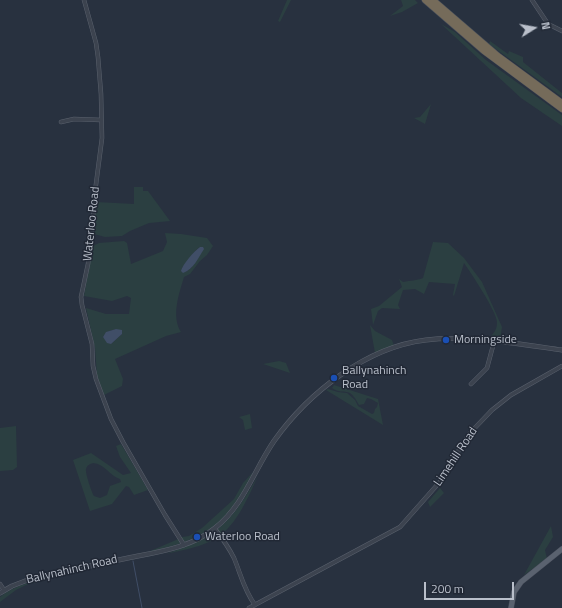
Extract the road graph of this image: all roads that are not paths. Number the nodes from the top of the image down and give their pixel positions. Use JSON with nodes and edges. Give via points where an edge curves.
{"nodes":[{"id":1,"x":84,"y":0,"type":"edge"},
{"id":2,"x":425,"y":0,"type":"edge"},
{"id":3,"x":433,"y":0,"type":"edge"},
{"id":4,"x":532,"y":0,"type":"edge"},
{"id":5,"x":562,"y":31,"type":"edge"},
{"id":6,"x":562,"y":103,"type":"edge"},
{"id":7,"x":562,"y":109,"type":"edge"},
{"id":8,"x":102,"y":120,"type":"junction"},
{"id":9,"x":61,"y":122,"type":"dead end"},
{"id":10,"x":494,"y":342,"type":"junction"},
{"id":11,"x":562,"y":350,"type":"edge"},
{"id":12,"x":562,"y":366,"type":"edge"},
{"id":13,"x":471,"y":384,"type":"dead end"},
{"id":14,"x":215,"y":529,"type":"junction"},
{"id":15,"x":184,"y":545,"type":"junction"},
{"id":16,"x":562,"y":550,"type":"edge"},
{"id":17,"x":0,"y":584,"type":"edge"},
{"id":18,"x":4,"y":590,"type":"junction"},
{"id":19,"x":0,"y":593,"type":"edge"},
{"id":20,"x":255,"y":605,"type":"junction"},
{"id":21,"x":249,"y":608,"type":"edge"},
{"id":22,"x":511,"y":608,"type":"edge"}],
"edges":[{"from":1,"to":8,"type":"street","name":"Waterloo Road","via":[[96,42]]},
{"from":2,"to":7,"type":"highway","via":[[484,51]]},
{"from":3,"to":6,"type":"highway","via":[[493,52]]},
{"from":4,"to":5,"type":"street","via":[[548,24]]},
{"from":8,"to":9,"type":"street","via":[[74,119]]},
{"from":8,"to":15,"type":"street","name":"Waterloo Road","via":[[91,240],[81,297],[92,344],[93,366],[111,418],[123,442]]},
{"from":10,"to":11,"type":"street","name":"Ballynahinch Road"},
{"from":10,"to":13,"type":"street","via":[[487,368]]},
{"from":10,"to":14,"type":"street","name":"Ballynahinch Road","via":[[451,338],[416,341],[383,352],[347,371],[311,399],[286,426],[273,443],[235,508]]},
{"from":12,"to":20,"type":"street","name":"Limehill Road","via":[[511,395],[492,410],[460,448],[445,476],[400,527]]},
{"from":14,"to":15,"type":"street","name":"Ballynahinch Road"},
{"from":14,"to":20,"type":"street","via":[[234,558],[246,592]]},
{"from":15,"to":18,"type":"street","name":"Ballynahinch Road","via":[[33,578]]},
{"from":16,"to":22,"type":"main road","via":[[521,582],[514,592]]},
{"from":17,"to":18,"type":"street"},
{"from":18,"to":19,"type":"street","name":"Ballynahinch Road"},
{"from":20,"to":21,"type":"street","name":"Limehill Road"}]}
